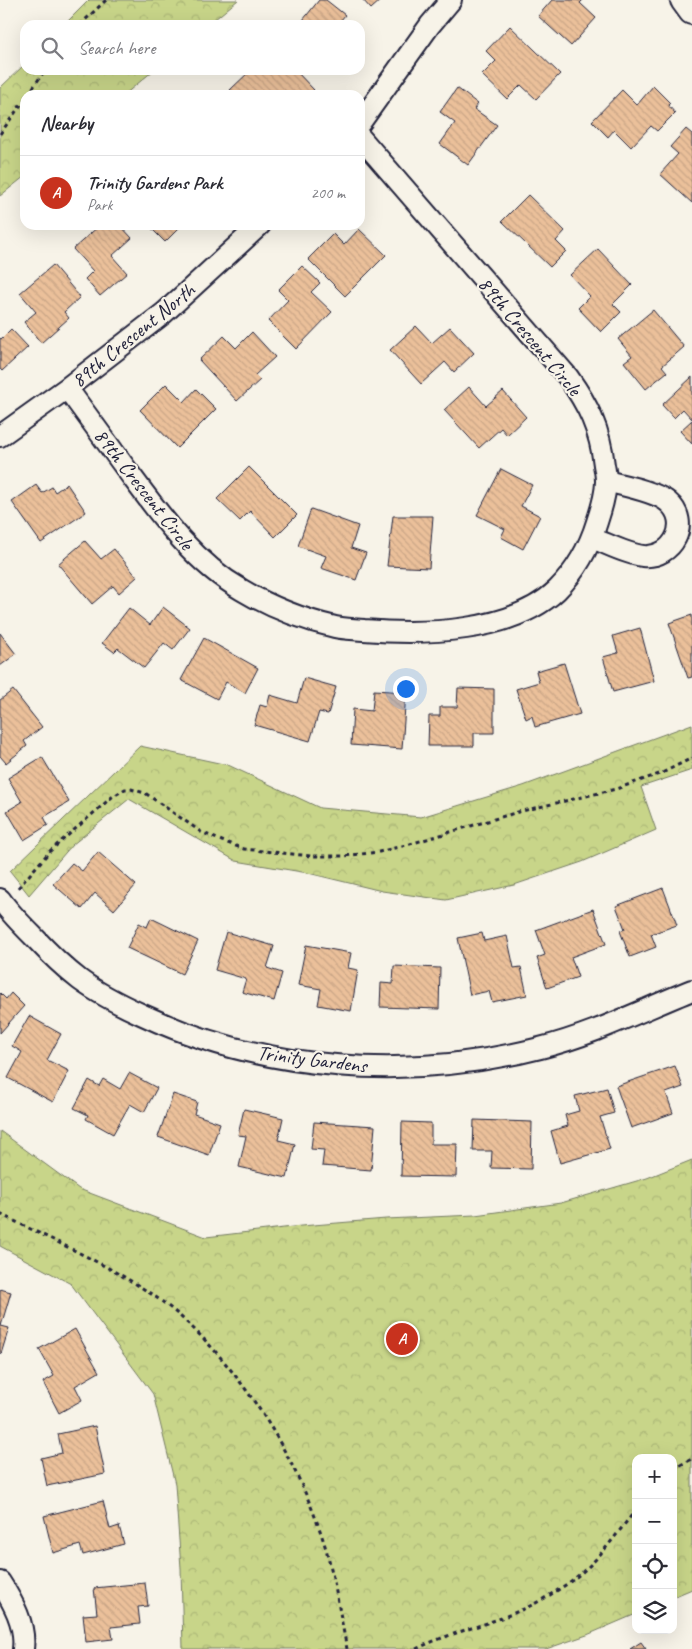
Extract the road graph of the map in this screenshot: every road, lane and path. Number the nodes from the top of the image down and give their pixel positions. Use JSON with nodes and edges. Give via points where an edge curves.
{"nodes":[{"id":1,"x":106,"y":0,"type":"edge"},
{"id":2,"x":451,"y":0,"type":"edge"},
{"id":3,"x":85,"y":20,"type":"edge"},
{"id":4,"x":42,"y":75,"type":"edge"},
{"id":5,"x":31,"y":90,"type":"edge"},
{"id":6,"x":20,"y":106,"type":"edge"},
{"id":7,"x":365,"y":116,"type":"edge"},
{"id":8,"x":0,"y":134,"type":"edge"},
{"id":9,"x":365,"y":143,"type":"edge"},
{"id":10,"x":255,"y":230,"type":"edge"},
{"id":11,"x":67,"y":388,"type":"junction"},
{"id":12,"x":0,"y":436,"type":"edge"},
{"id":13,"x":606,"y":481,"type":"junction"},
{"id":14,"x":592,"y":538,"type":"junction"},
{"id":15,"x":692,"y":758,"type":"edge"},
{"id":16,"x":7,"y":896,"type":"edge"},
{"id":17,"x":692,"y":990,"type":"edge"},
{"id":18,"x":0,"y":1214,"type":"edge"},
{"id":19,"x":692,"y":1459,"type":"edge"},
{"id":20,"x":677,"y":1467,"type":"edge"},
{"id":21,"x":632,"y":1515,"type":"edge"},
{"id":22,"x":0,"y":1582,"type":"edge"},
{"id":23,"x":24,"y":1649,"type":"edge"},
{"id":24,"x":347,"y":1649,"type":"edge"},
{"id":25,"x":416,"y":1649,"type":"edge"}],
"edges":[{"from":1,"to":3,"type":"path"},
{"from":2,"to":7,"type":"street"},
{"from":4,"to":5,"type":"path"},
{"from":6,"to":8,"type":"path"},
{"from":9,"to":13,"type":"street","name":"89th Crescent Circle","via":[[568,376],[591,413],[598,433]]},
{"from":10,"to":11,"type":"street","name":"89th Crescent North","via":[[164,313]]},
{"from":11,"to":12,"type":"street","name":"89th Crescent North"},
{"from":11,"to":14,"type":"street","name":"89th Crescent Circle","via":[[164,520],[199,559],[240,590],[288,614],[338,628],[391,632],[451,630],[493,622],[538,604],[556,591],[570,576]]},
{"from":13,"to":14,"type":"street","name":"89th Crescent Circle"},
{"from":13,"to":14,"type":"street","via":[[667,500],[678,511],[680,527],[673,543],[662,553],[644,556]]},
{"from":15,"to":16,"type":"path","via":[[662,773],[616,789],[518,812],[379,852],[344,856],[244,849],[201,832],[145,793],[125,789],[50,851]]},
{"from":16,"to":17,"type":"street","name":"Trinity Gardens","via":[[48,952],[81,980],[117,1002],[161,1023],[219,1044],[282,1058],[347,1067],[412,1066],[476,1060],[540,1048],[602,1028]]},
{"from":18,"to":24,"type":"path","via":[[114,1272],[160,1301],[204,1340],[226,1365],[271,1429],[298,1478],[328,1559]]},
{"from":19,"to":20,"type":"path"},
{"from":21,"to":25,"type":"path","via":[[591,1564],[551,1594],[530,1606]]},
{"from":22,"to":23,"type":"street","via":[[20,1617]]}]}
